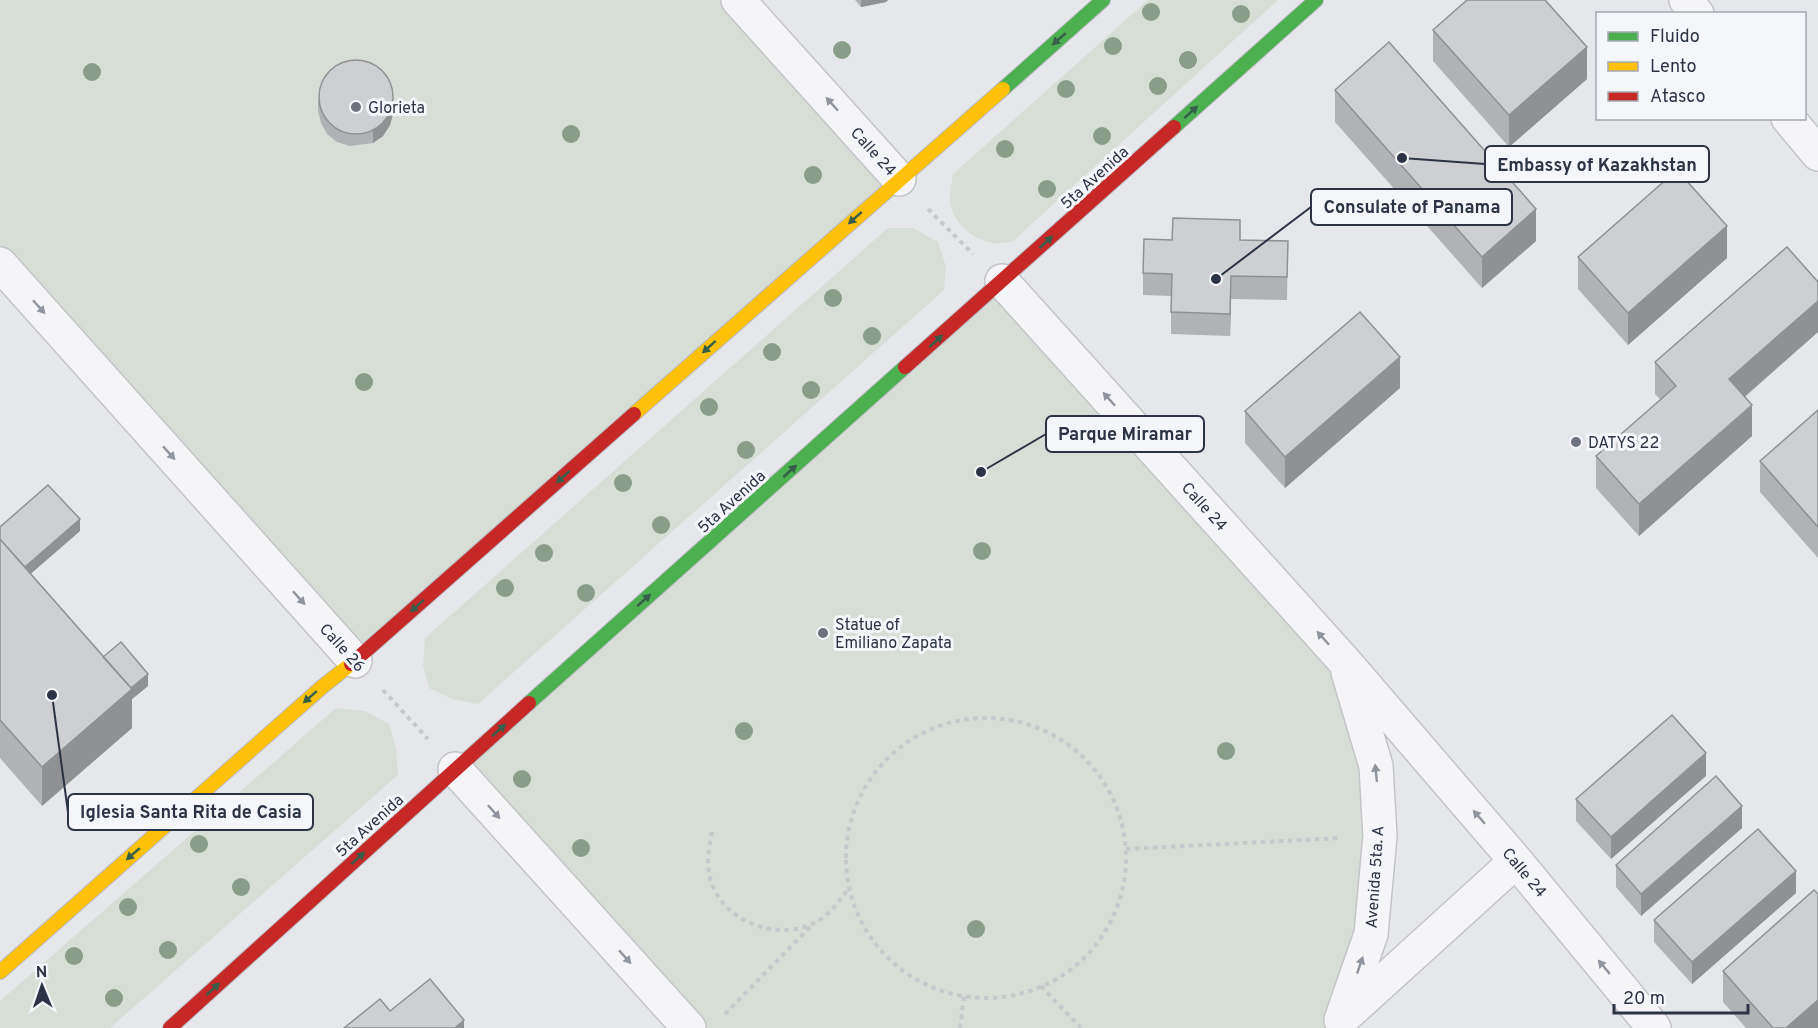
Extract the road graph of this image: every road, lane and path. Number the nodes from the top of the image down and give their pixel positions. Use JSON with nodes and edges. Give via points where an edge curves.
{"nodes":[{"id":1,"x":738,"y":0,"type":"edge"},
{"id":2,"x":1103,"y":0,"type":"edge"},
{"id":3,"x":1316,"y":0,"type":"edge"},
{"id":4,"x":1686,"y":0,"type":"edge"},
{"id":5,"x":1695,"y":12,"type":"edge"},
{"id":6,"x":1790,"y":120,"type":"edge"},
{"id":7,"x":1818,"y":153,"type":"edge"},
{"id":8,"x":899,"y":179,"type":"junction"},
{"id":9,"x":0,"y":264,"type":"edge"},
{"id":10,"x":1002,"y":282,"type":"junction"},
{"id":11,"x":356,"y":661,"type":"junction"},
{"id":12,"x":1345,"y":662,"type":"junction"},
{"id":13,"x":455,"y":769,"type":"junction"},
{"id":14,"x":712,"y":832,"type":"dead end"},
{"id":15,"x":1380,"y":836,"type":"junction"},
{"id":16,"x":1126,"y":849,"type":"junction"},
{"id":17,"x":1516,"y":861,"type":"junction"},
{"id":18,"x":848,"y":889,"type":"junction"},
{"id":19,"x":812,"y":924,"type":"junction"},
{"id":20,"x":0,"y":972,"type":"edge"},
{"id":21,"x":1041,"y":986,"type":"junction"},
{"id":22,"x":964,"y":996,"type":"junction"},
{"id":23,"x":720,"y":1020,"type":"dead end"},
{"id":24,"x":1337,"y":1024,"type":"edge"},
{"id":25,"x":170,"y":1028,"type":"edge"},
{"id":26,"x":688,"y":1028,"type":"edge"},
{"id":27,"x":960,"y":1028,"type":"edge"},
{"id":28,"x":1081,"y":1028,"type":"edge"},
{"id":29,"x":1654,"y":1028,"type":"edge"}],
"edges":[{"from":8,"to":1,"type":"street","name":"Calle 24","one_way":true},
{"from":2,"to":8,"type":"highway","one_way":true},
{"from":10,"to":3,"type":"highway","name":"5ta Avenida","one_way":true},
{"from":4,"to":5,"type":"street"},
{"from":6,"to":7,"type":"street"},
{"from":8,"to":10,"type":"path","name":"Calle 24"},
{"from":8,"to":11,"type":"highway","one_way":true},
{"from":9,"to":11,"type":"street","name":"Calle 26","one_way":true},
{"from":12,"to":10,"type":"street","name":"Calle 24","one_way":true},
{"from":13,"to":10,"type":"highway","name":"5ta Avenida","one_way":true},
{"from":11,"to":13,"type":"path","name":"Calle 26"},
{"from":11,"to":20,"type":"highway","one_way":true},
{"from":15,"to":12,"type":"street","name":"Avenida 5ta. A","one_way":true,"via":[[1376,766]]},
{"from":17,"to":12,"type":"street","name":"Calle 24","one_way":true},
{"from":25,"to":13,"type":"highway","name":"5ta Avenida","one_way":true},
{"from":13,"to":26,"type":"street","one_way":true},
{"from":14,"to":19,"type":"path","via":[[707,856],[711,879],[722,900],[739,917],[762,928],[787,931]]},
{"from":15,"to":16,"type":"path"},
{"from":24,"to":15,"type":"street","name":"Avenida 5ta. A","one_way":true,"via":[[1371,934]]},
{"from":16,"to":18,"type":"path","via":[[1116,804],[1082,757],[1055,735],[1011,720],[966,718],[921,733],[884,761],[857,799],[845,844]]},
{"from":16,"to":21,"type":"path","via":[[1122,892],[1106,931],[1078,964]]},
{"from":17,"to":24,"type":"street","name":"Avenida 5ta. A"},
{"from":29,"to":17,"type":"street","name":"Calle 24","one_way":true},
{"from":18,"to":19,"type":"path","via":[[833,910]]},
{"from":18,"to":22,"type":"path","via":[[863,928],[890,961],[924,984]]},
{"from":19,"to":23,"type":"path"},
{"from":21,"to":22,"type":"path","via":[[1003,997]]},
{"from":21,"to":28,"type":"path"},
{"from":22,"to":27,"type":"path"}]}
